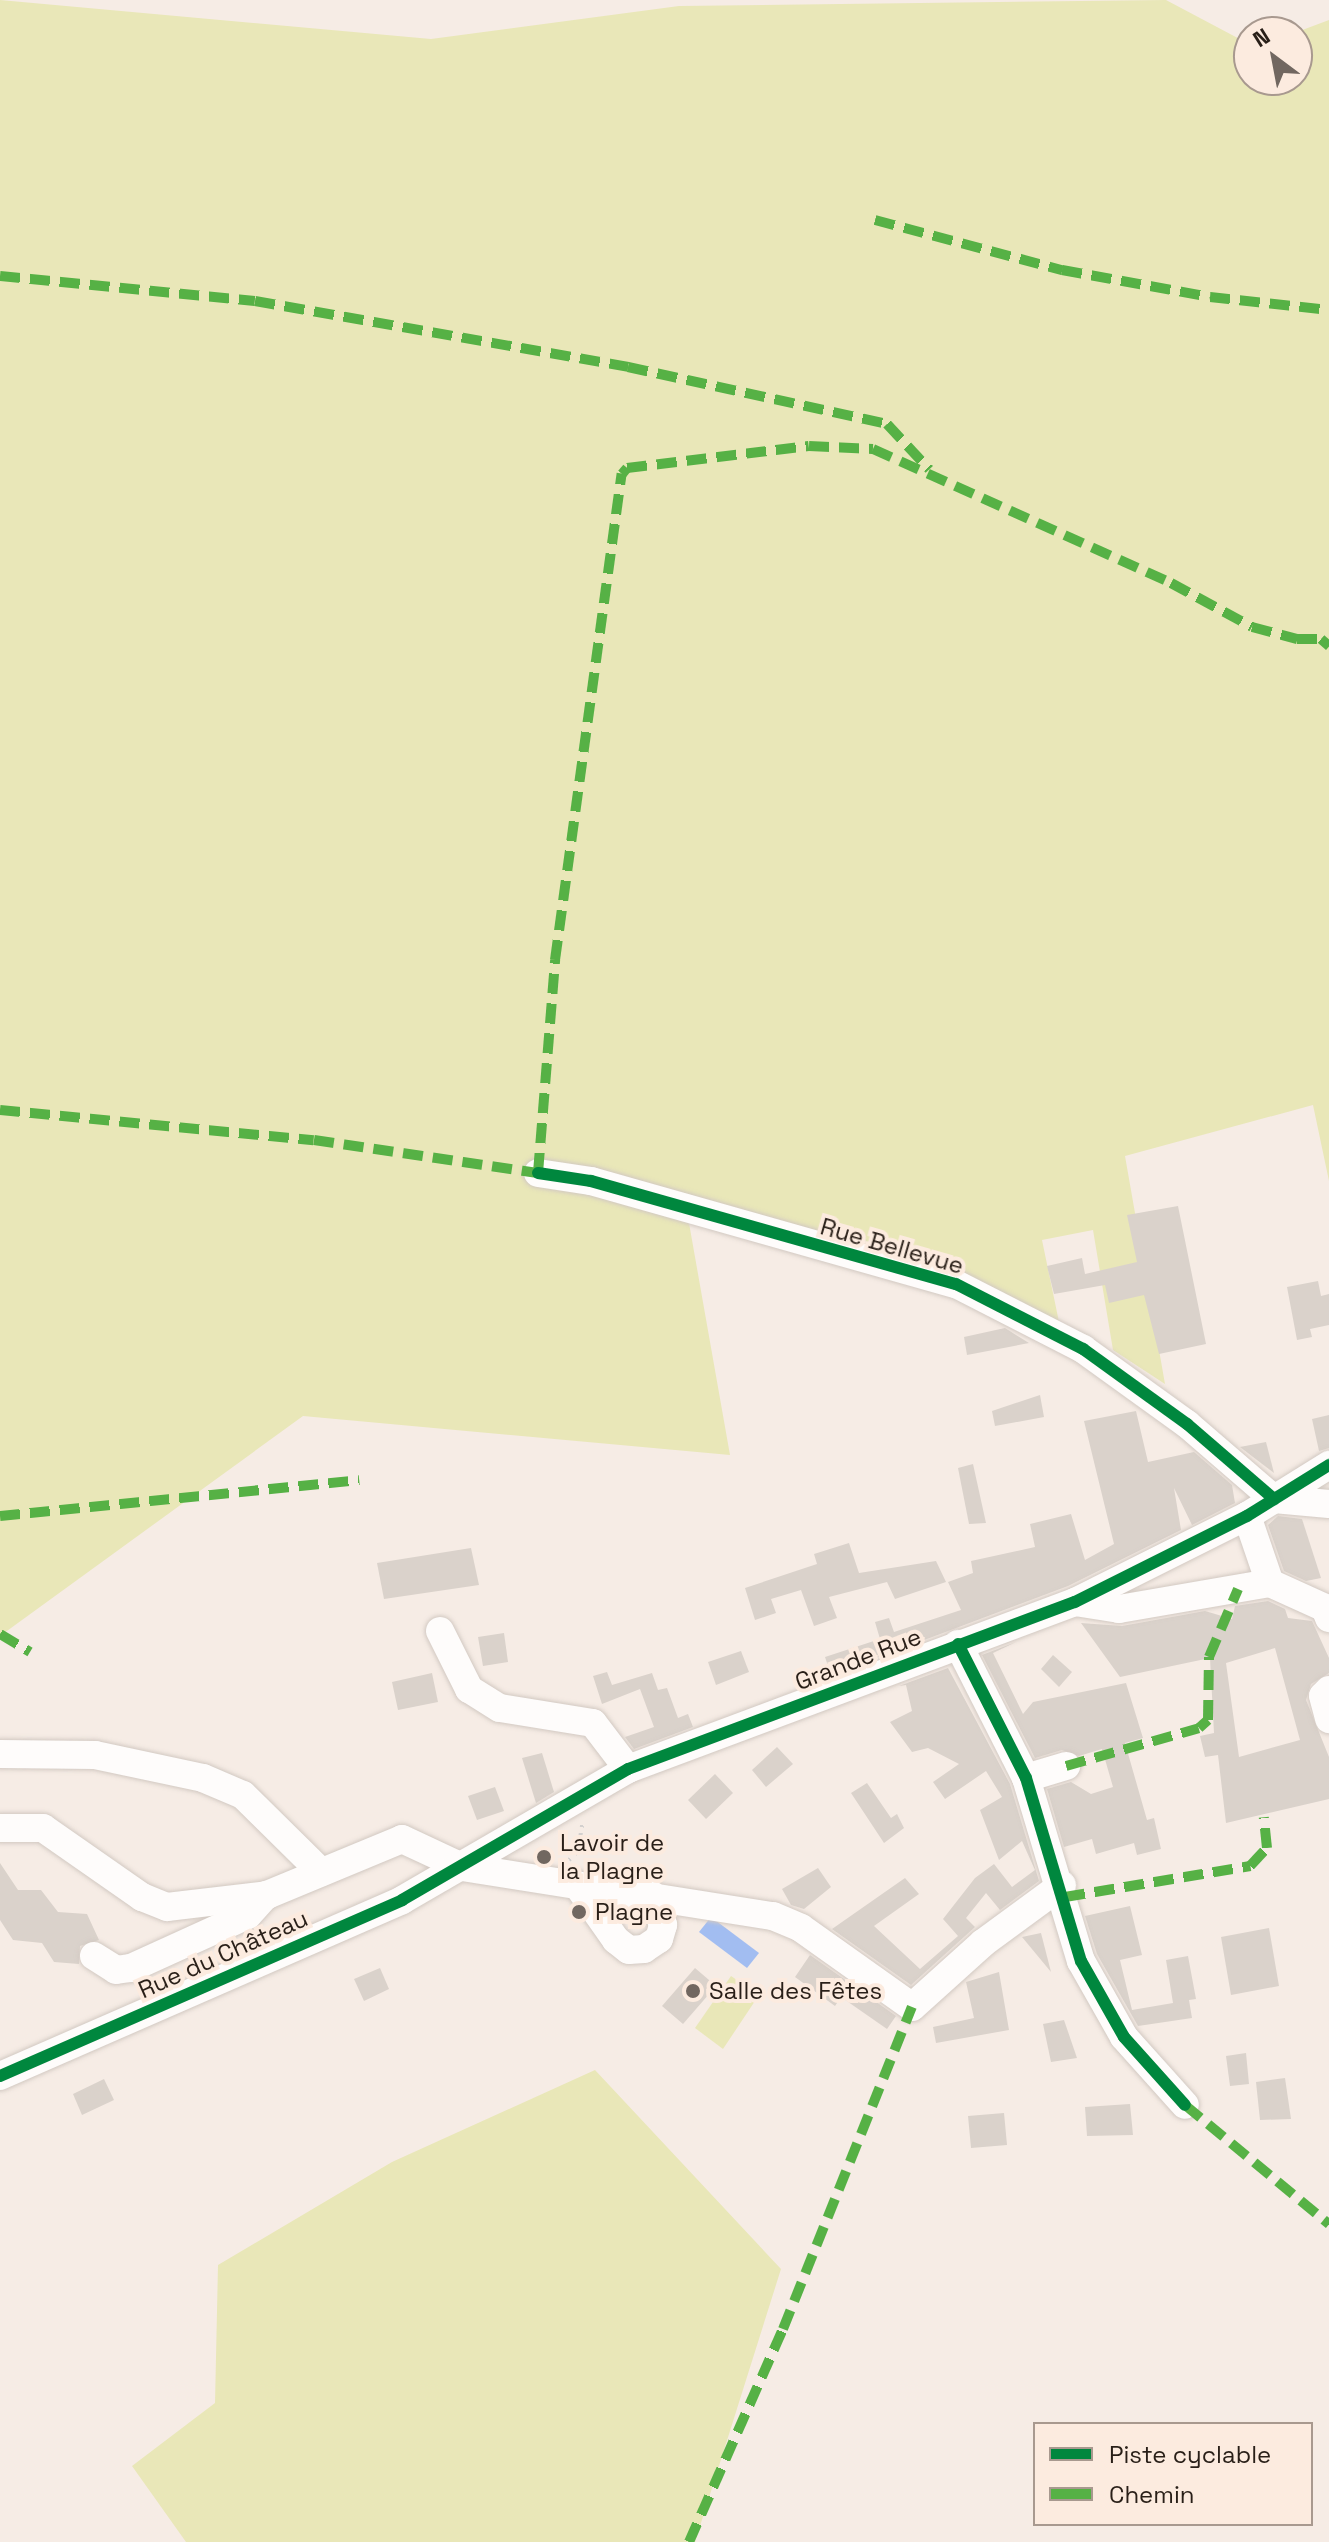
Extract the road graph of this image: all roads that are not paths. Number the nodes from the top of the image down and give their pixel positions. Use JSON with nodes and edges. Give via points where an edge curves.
{"nodes":[{"id":1,"x":538,"y":1173,"type":"dead end"},
{"id":2,"x":1329,"y":1465,"type":"edge"},
{"id":3,"x":1274,"y":1499,"type":"junction"},
{"id":4,"x":1329,"y":1504,"type":"edge"},
{"id":5,"x":1252,"y":1528,"type":"junction"},
{"id":6,"x":1270,"y":1583,"type":"junction"},
{"id":7,"x":1238,"y":1589,"type":"junction"},
{"id":8,"x":1075,"y":1602,"type":"junction"},
{"id":9,"x":1329,"y":1618,"type":"edge"},
{"id":10,"x":440,"y":1631,"type":"dead end"},
{"id":11,"x":958,"y":1644,"type":"junction"},
{"id":12,"x":1329,"y":1690,"type":"edge"},
{"id":13,"x":1329,"y":1719,"type":"edge"},
{"id":14,"x":0,"y":1754,"type":"edge"},
{"id":15,"x":1066,"y":1766,"type":"dead end"},
{"id":16,"x":628,"y":1769,"type":"junction"},
{"id":17,"x":1026,"y":1778,"type":"junction"},
{"id":18,"x":0,"y":1828,"type":"edge"},
{"id":19,"x":462,"y":1867,"type":"junction"},
{"id":20,"x":321,"y":1872,"type":"junction"},
{"id":21,"x":569,"y":1875,"type":"junction"},
{"id":22,"x":1062,"y":1885,"type":"junction"},
{"id":23,"x":267,"y":1895,"type":"junction"},
{"id":24,"x":652,"y":1895,"type":"junction"},
{"id":25,"x":94,"y":1956,"type":"dead end"},
{"id":26,"x":0,"y":2076,"type":"edge"},
{"id":27,"x":1185,"y":2105,"type":"dead end"}],
"edges":[{"from":1,"to":3,"type":"street","name":"Rue Bellevue","via":[[591,1181],[956,1284],[1083,1349],[1187,1424]]},
{"from":2,"to":3,"type":"street","name":"Grande Rue"},
{"from":3,"to":4,"type":"street"},
{"from":3,"to":5,"type":"street","name":"Grande Rue"},
{"from":5,"to":6,"type":"street"},
{"from":5,"to":7,"type":"street"},
{"from":5,"to":8,"type":"street","name":"Grande Rue"},
{"from":6,"to":7,"type":"street"},
{"from":6,"to":9,"type":"street","via":[[1325,1608]]},
{"from":7,"to":8,"type":"street","via":[[1119,1609]]},
{"from":8,"to":11,"type":"street","name":"Grande Rue"},
{"from":10,"to":16,"type":"street","via":[[469,1689],[500,1708],[593,1723]]},
{"from":11,"to":16,"type":"street","name":"Grande Rue"},
{"from":11,"to":17,"type":"street"},
{"from":12,"to":13,"type":"street","via":[[1323,1696]]},
{"from":14,"to":20,"type":"street","via":[[95,1755],[203,1778],[243,1795]]},
{"from":15,"to":17,"type":"street"},
{"from":16,"to":19,"type":"street","name":"Grande Rue"},
{"from":17,"to":22,"type":"street"},
{"from":18,"to":23,"type":"street","via":[[43,1828],[142,1897],[167,1907]]},
{"from":19,"to":20,"type":"street","via":[[402,1839]]},
{"from":19,"to":21,"type":"street"},
{"from":19,"to":26,"type":"street","name":"Rue du Château","via":[[402,1900]]},
{"from":20,"to":23,"type":"street"},
{"from":21,"to":24,"type":"street"},
{"from":21,"to":24,"type":"street","via":[[616,1940],[636,1951],[653,1944],[662,1932]]},
{"from":22,"to":24,"type":"street","via":[[983,1943],[912,2007],[787,1922]]},
{"from":22,"to":27,"type":"street","via":[[1081,1961],[1124,2037]]},
{"from":23,"to":25,"type":"street","via":[[248,1915],[131,1968],[116,1970]]}]}
